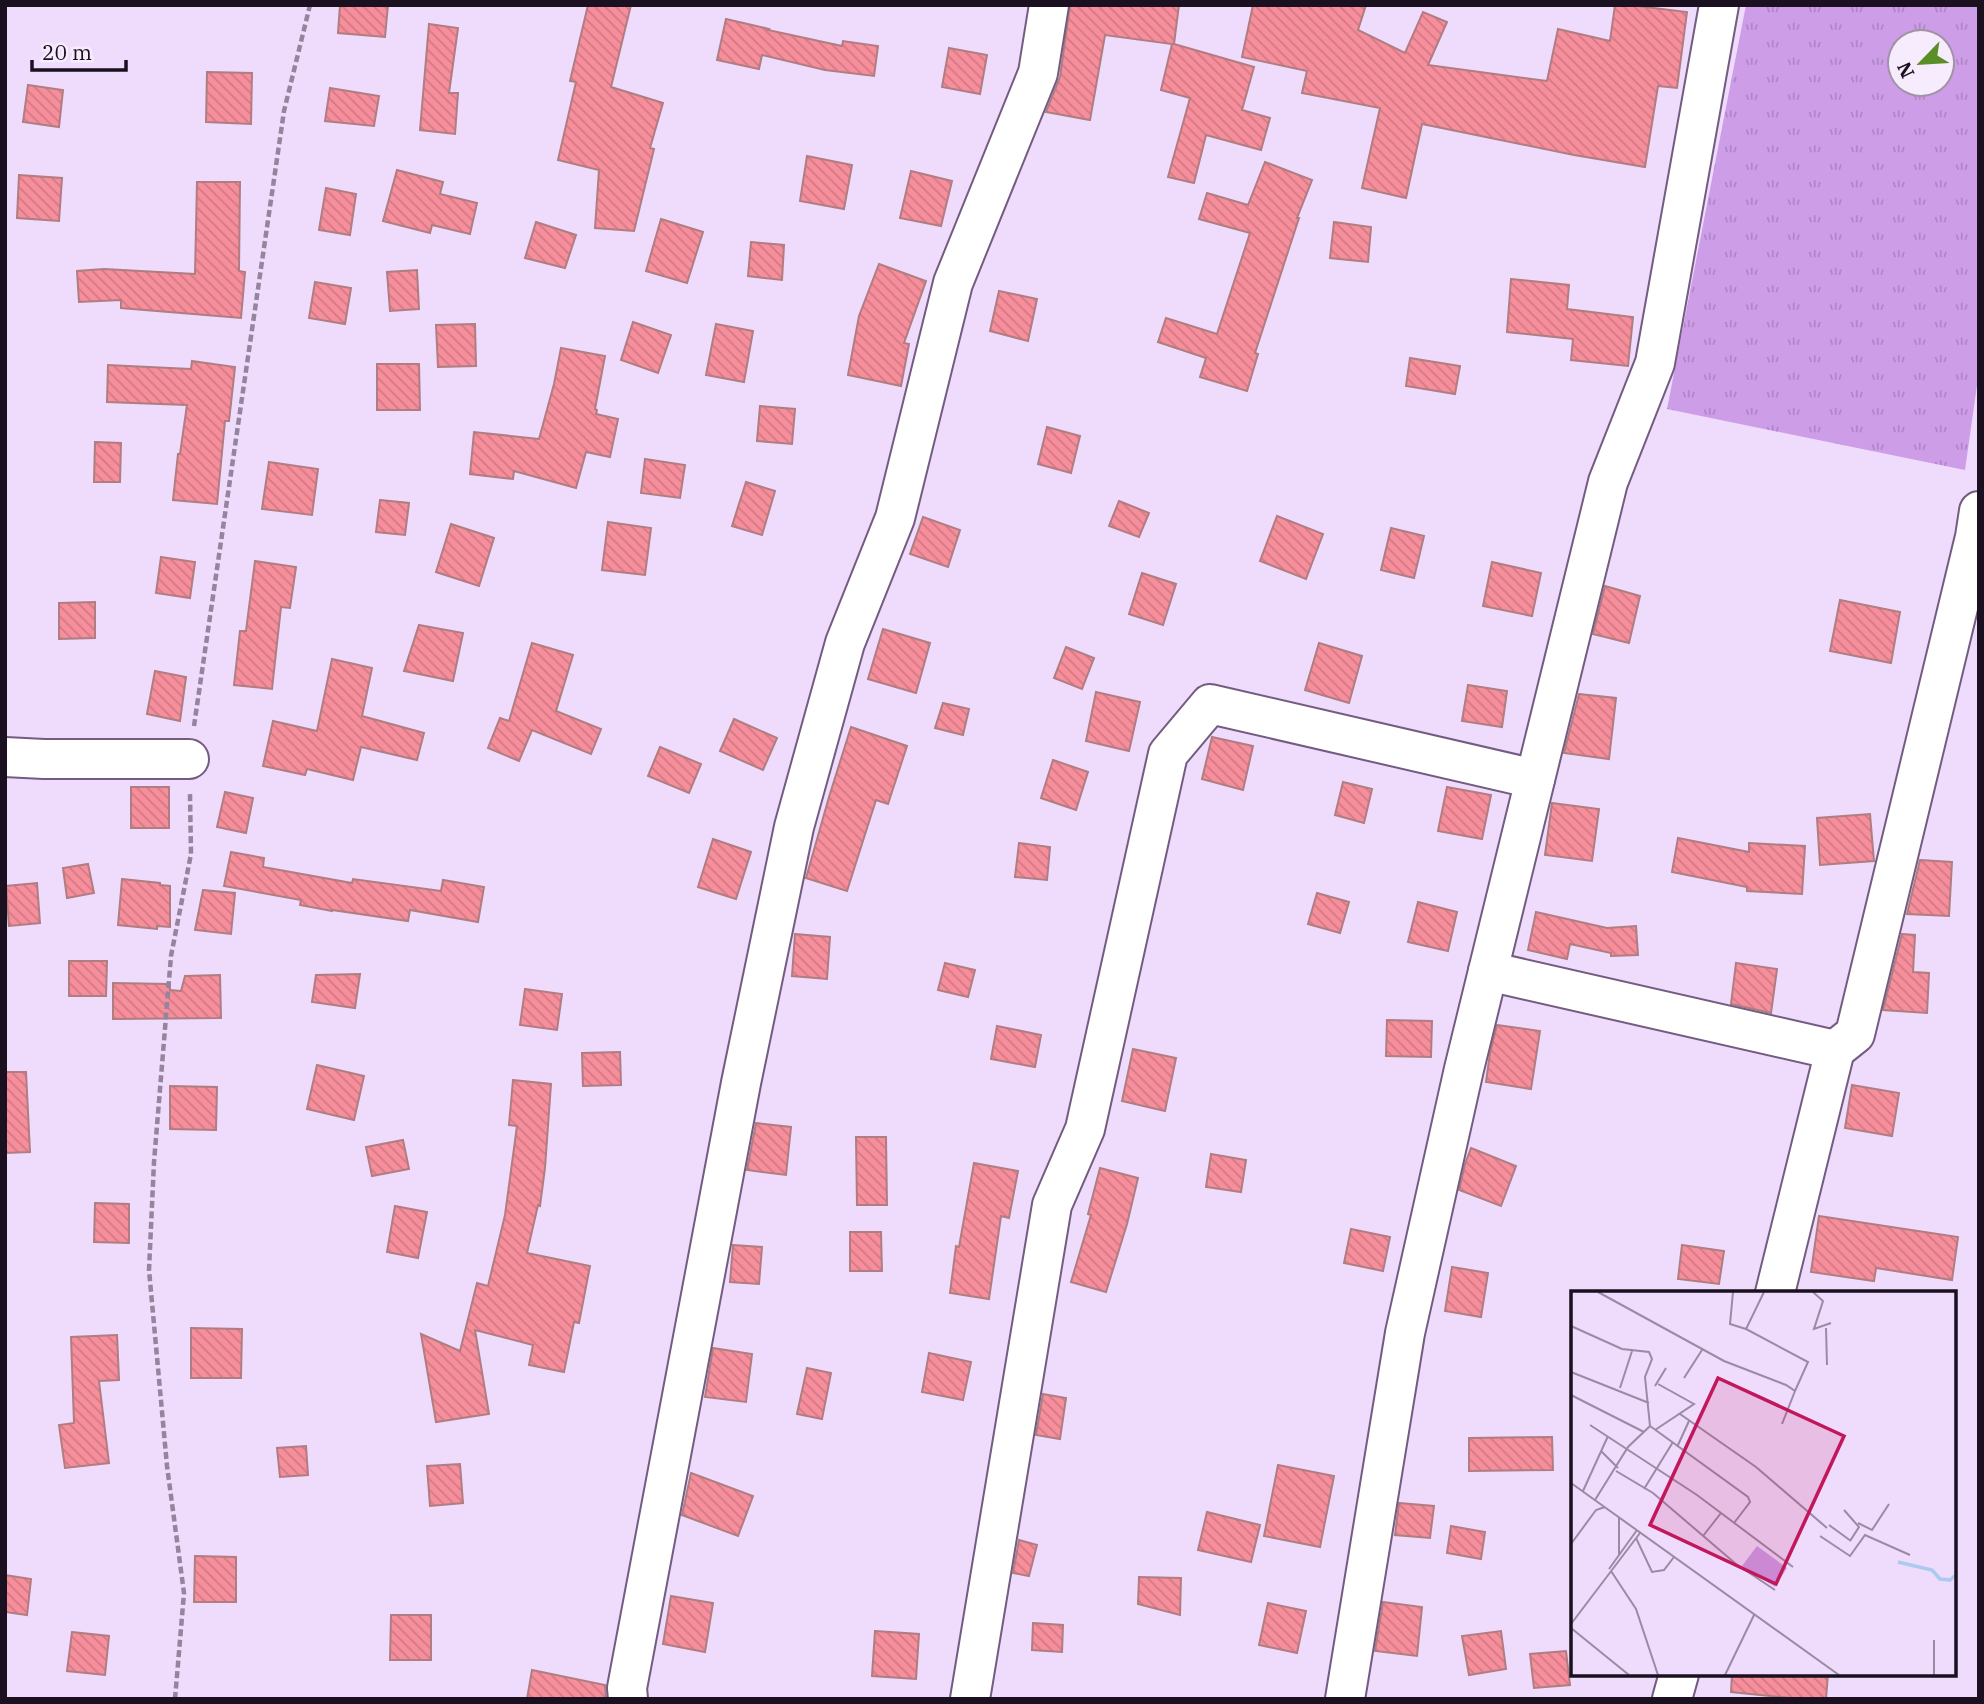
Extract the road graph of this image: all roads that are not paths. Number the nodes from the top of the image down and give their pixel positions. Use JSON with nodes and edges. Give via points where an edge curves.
{"nodes":[{"id":1,"x":1049,"y":5,"type":"edge"},
{"id":2,"x":1719,"y":5,"type":"edge"},
{"id":3,"x":1979,"y":511,"type":"edge"},
{"id":4,"x":5,"y":757,"type":"edge"},
{"id":5,"x":189,"y":759,"type":"road end"},
{"id":6,"x":1535,"y":779,"type":"junction"},
{"id":7,"x":1488,"y":971,"type":"junction"},
{"id":8,"x":1835,"y":1049,"type":"junction"},
{"id":9,"x":1775,"y":1291,"type":"edge"},
{"id":10,"x":1678,"y":1676,"type":"edge"},
{"id":11,"x":628,"y":1699,"type":"edge"},
{"id":12,"x":970,"y":1699,"type":"edge"},
{"id":13,"x":1345,"y":1699,"type":"edge"},
{"id":14,"x":1672,"y":1699,"type":"edge"}],
"edges":[{"from":1,"to":11,"type":"street","via":[[1038,73],[953,283],[895,518],[845,643],[794,827],[738,1097]]},
{"from":2,"to":6,"type":"street","via":[[1655,363],[1608,482]]},
{"from":3,"to":8,"type":"street","via":[[1855,1034]]},
{"from":4,"to":5,"type":"street"},
{"from":6,"to":7,"type":"street"},
{"from":6,"to":12,"type":"street","via":[[1210,704],[1168,754],[1085,1129],[1052,1205]]},
{"from":7,"to":8,"type":"street"},
{"from":7,"to":13,"type":"street","via":[[1405,1334]]},
{"from":8,"to":9,"type":"street"},
{"from":10,"to":14,"type":"street"}]}
